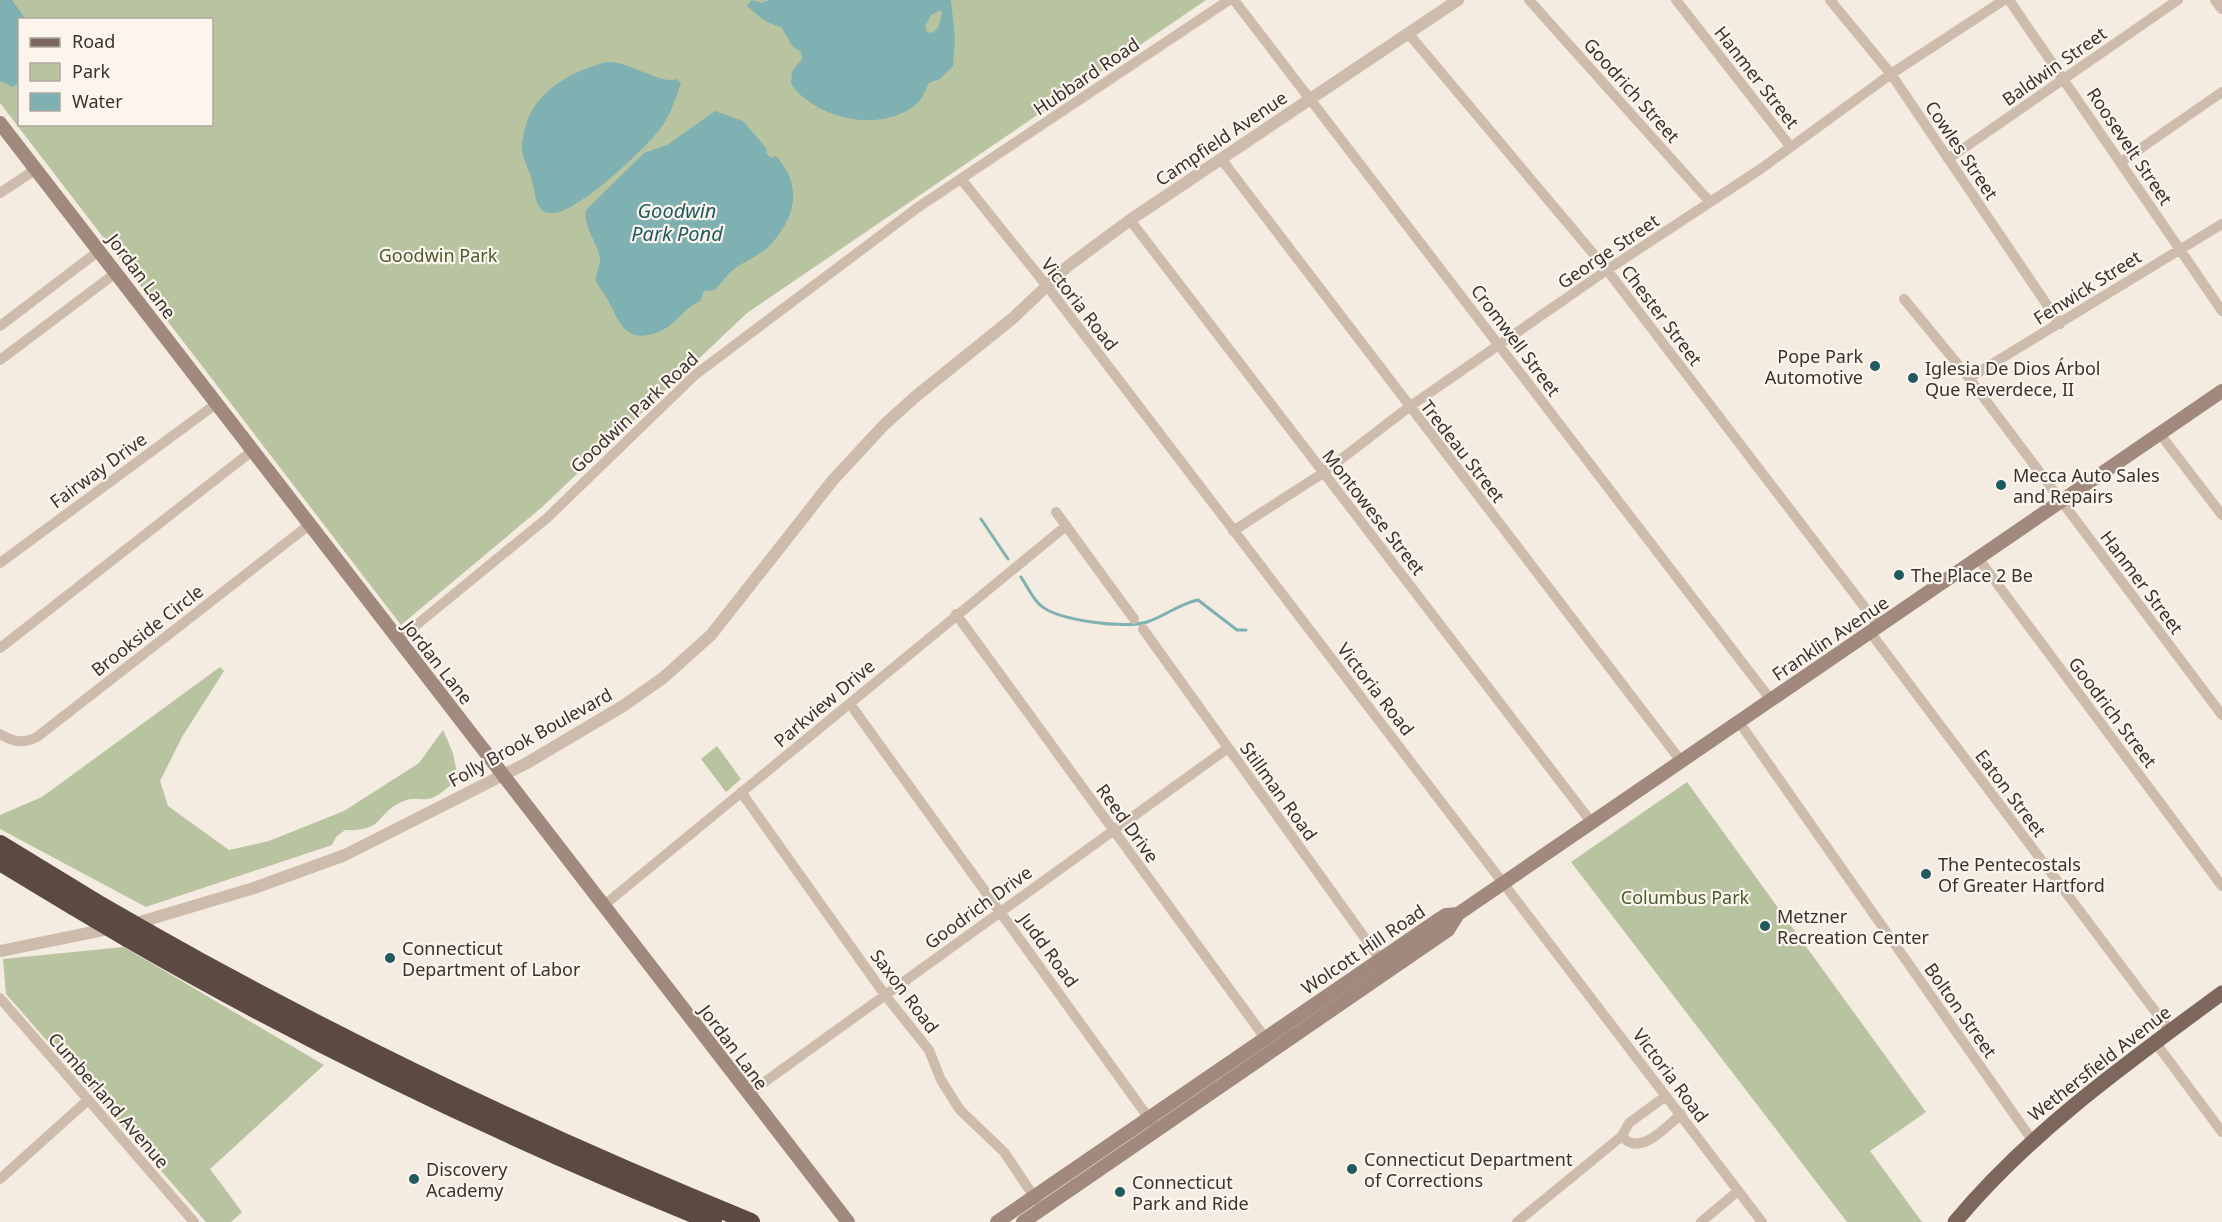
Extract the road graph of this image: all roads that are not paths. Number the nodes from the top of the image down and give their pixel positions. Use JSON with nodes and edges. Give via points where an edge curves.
{"nodes":[{"id":1,"x":1228,"y":0,"type":"edge"},
{"id":2,"x":1234,"y":0,"type":"edge"},
{"id":3,"x":1458,"y":0,"type":"edge"},
{"id":4,"x":1529,"y":0,"type":"edge"},
{"id":5,"x":1676,"y":0,"type":"edge"},
{"id":6,"x":1830,"y":0,"type":"edge"},
{"id":7,"x":2004,"y":0,"type":"edge"},
{"id":8,"x":2009,"y":0,"type":"edge"},
{"id":9,"x":2178,"y":0,"type":"edge"},
{"id":10,"x":2216,"y":0,"type":"edge"},
{"id":11,"x":2222,"y":8,"type":"edge"},
{"id":12,"x":1408,"y":33,"type":"junction"},
{"id":13,"x":1891,"y":74,"type":"junction"},
{"id":14,"x":2064,"y":79,"type":"junction"},
{"id":15,"x":2222,"y":93,"type":"edge"},
{"id":16,"x":1311,"y":100,"type":"junction"},
{"id":17,"x":0,"y":123,"type":"edge"},
{"id":18,"x":1790,"y":146,"type":"junction"},
{"id":19,"x":1948,"y":159,"type":"junction"},
{"id":20,"x":1222,"y":160,"type":"junction"},
{"id":21,"x":2121,"y":162,"type":"junction"},
{"id":22,"x":36,"y":169,"type":"junction"},
{"id":23,"x":961,"y":179,"type":"junction"},
{"id":24,"x":0,"y":193,"type":"edge"},
{"id":25,"x":1710,"y":202,"type":"junction"},
{"id":26,"x":1130,"y":220,"type":"junction"},
{"id":27,"x":2222,"y":224,"type":"edge"},
{"id":28,"x":2181,"y":249,"type":"junction"},
{"id":29,"x":100,"y":250,"type":"junction"},
{"id":30,"x":1607,"y":270,"type":"junction"},
{"id":31,"x":117,"y":272,"type":"junction"},
{"id":32,"x":1047,"y":286,"type":"junction"},
{"id":33,"x":1904,"y":299,"type":"dead end"},
{"id":34,"x":2222,"y":311,"type":"edge"},
{"id":35,"x":1013,"y":318,"type":"joint"},
{"id":36,"x":2060,"y":324,"type":"junction"},
{"id":37,"x":0,"y":326,"type":"edge"},
{"id":38,"x":1499,"y":346,"type":"junction"},
{"id":39,"x":0,"y":360,"type":"edge"},
{"id":40,"x":1969,"y":378,"type":"junction"},
{"id":41,"x":2222,"y":391,"type":"edge"},
{"id":42,"x":216,"y":404,"type":"junction"},
{"id":43,"x":1408,"y":407,"type":"junction"},
{"id":44,"x":2160,"y":434,"type":"junction"},
{"id":45,"x":252,"y":451,"type":"junction"},
{"id":46,"x":1323,"y":473,"type":"junction"},
{"id":47,"x":2061,"y":501,"type":"junction"},
{"id":48,"x":1056,"y":512,"type":"dead end"},
{"id":49,"x":2222,"y":515,"type":"edge"},
{"id":50,"x":309,"y":525,"type":"junction"},
{"id":51,"x":1066,"y":526,"type":"junction"},
{"id":52,"x":1233,"y":531,"type":"junction"},
{"id":53,"x":1978,"y":558,"type":"junction"},
{"id":54,"x":0,"y":563,"type":"edge"},
{"id":55,"x":956,"y":614,"type":"junction"},
{"id":56,"x":1134,"y":619,"type":"dead end"},
{"id":57,"x":1143,"y":629,"type":"dead end"},
{"id":58,"x":1874,"y":629,"type":"junction"},
{"id":59,"x":398,"y":640,"type":"junction"},
{"id":60,"x":0,"y":648,"type":"edge"},
{"id":61,"x":1772,"y":700,"type":"junction"},
{"id":62,"x":850,"y":704,"type":"junction"},
{"id":63,"x":2222,"y":715,"type":"edge"},
{"id":64,"x":1739,"y":722,"type":"junction"},
{"id":65,"x":0,"y":734,"type":"edge"},
{"id":66,"x":1228,"y":748,"type":"junction"},
{"id":67,"x":1681,"y":761,"type":"junction"},
{"id":68,"x":503,"y":775,"type":"junction"},
{"id":69,"x":741,"y":792,"type":"junction"},
{"id":70,"x":1592,"y":822,"type":"junction"},
{"id":71,"x":1113,"y":831,"type":"junction"},
{"id":72,"x":0,"y":844,"type":"edge"},
{"id":73,"x":0,"y":862,"type":"edge"},
{"id":74,"x":1504,"y":883,"type":"junction"},
{"id":75,"x":2222,"y":886,"type":"edge"},
{"id":76,"x":603,"y":906,"type":"junction"},
{"id":77,"x":1000,"y":911,"type":"junction"},
{"id":78,"x":1458,"y":914,"type":"junction"},
{"id":79,"x":0,"y":951,"type":"edge"},
{"id":80,"x":1380,"y":959,"type":"junction"},
{"id":81,"x":1388,"y":971,"type":"junction"},
{"id":82,"x":2222,"y":993,"type":"edge"},
{"id":83,"x":885,"y":995,"type":"junction"},
{"id":84,"x":0,"y":998,"type":"edge"},
{"id":85,"x":2170,"y":1031,"type":"junction"},
{"id":86,"x":1266,"y":1038,"type":"junction"},
{"id":87,"x":2155,"y":1042,"type":"junction"},
{"id":88,"x":1273,"y":1050,"type":"junction"},
{"id":89,"x":748,"y":1094,"type":"junction"},
{"id":90,"x":1666,"y":1096,"type":"junction"},
{"id":91,"x":88,"y":1100,"type":"junction"},
{"id":92,"x":1681,"y":1114,"type":"junction"},
{"id":93,"x":1149,"y":1118,"type":"junction"},
{"id":94,"x":1157,"y":1130,"type":"junction"},
{"id":95,"x":2222,"y":1132,"type":"edge"},
{"id":96,"x":1622,"y":1136,"type":"junction"},
{"id":97,"x":2032,"y":1140,"type":"junction"},
{"id":98,"x":0,"y":1179,"type":"edge"},
{"id":99,"x":1738,"y":1191,"type":"junction"},
{"id":100,"x":1034,"y":1197,"type":"junction"},
{"id":101,"x":1042,"y":1209,"type":"junction"},
{"id":102,"x":194,"y":1222,"type":"edge"},
{"id":103,"x":713,"y":1222,"type":"edge"},
{"id":104,"x":751,"y":1222,"type":"edge"},
{"id":105,"x":848,"y":1222,"type":"edge"},
{"id":106,"x":997,"y":1222,"type":"edge"},
{"id":107,"x":1023,"y":1222,"type":"edge"},
{"id":108,"x":1517,"y":1222,"type":"edge"},
{"id":109,"x":1701,"y":1222,"type":"edge"},
{"id":110,"x":1762,"y":1222,"type":"edge"},
{"id":111,"x":1955,"y":1222,"type":"edge"}],
"edges":[{"from":1,"to":23,"type":"street","name":"Hubbard Road"},
{"from":2,"to":16,"type":"street","name":"Cromwell Street"},
{"from":3,"to":12,"type":"street","name":"Campfield Avenue"},
{"from":4,"to":25,"type":"street","name":"Goodrich Street"},
{"from":5,"to":18,"type":"street","name":"Hanmer Street"},
{"from":6,"to":13,"type":"street","name":"Cowles Street"},
{"from":7,"to":13,"type":"street","name":"George Street"},
{"from":8,"to":14,"type":"street","name":"Roosevelt Street"},
{"from":9,"to":14,"type":"street","name":"Baldwin Street"},
{"from":10,"to":11,"type":"street"},
{"from":12,"to":16,"type":"street","name":"Campfield Avenue"},
{"from":12,"to":30,"type":"street","name":"Chester Street"},
{"from":13,"to":18,"type":"street","name":"George Street"},
{"from":13,"to":19,"type":"street","name":"Cowles Street"},
{"from":14,"to":19,"type":"street","name":"Baldwin Street"},
{"from":14,"to":21,"type":"street","name":"Roosevelt Street"},
{"from":15,"to":21,"type":"street"},
{"from":16,"to":20,"type":"street","name":"Campfield Avenue"},
{"from":16,"to":38,"type":"street","name":"Cromwell Street"},
{"from":17,"to":22,"type":"main road","name":"Jordan Lane"},
{"from":18,"to":25,"type":"street","name":"George Street"},
{"from":19,"to":36,"type":"street","name":"Cowles Street"},
{"from":20,"to":26,"type":"street","name":"Campfield Avenue"},
{"from":20,"to":43,"type":"street","name":"Tredeau Street"},
{"from":21,"to":28,"type":"street","name":"Roosevelt Street"},
{"from":22,"to":24,"type":"street"},
{"from":22,"to":29,"type":"main road","name":"Jordan Lane"},
{"from":23,"to":32,"type":"street","name":"Victoria Road"},
{"from":23,"to":59,"type":"street","name":"Goodwin Park Road","via":[[695,375],[547,518]]},
{"from":25,"to":30,"type":"street","name":"George Street"},
{"from":26,"to":32,"type":"street","name":"Campfield Avenue"},
{"from":26,"to":46,"type":"street","name":"Montowese Street"},
{"from":27,"to":28,"type":"street","name":"Fenwick Street"},
{"from":28,"to":34,"type":"street","name":"Roosevelt Street"},
{"from":28,"to":36,"type":"street","name":"Fenwick Street"},
{"from":29,"to":31,"type":"main road","name":"Jordan Lane"},
{"from":29,"to":37,"type":"street"},
{"from":30,"to":38,"type":"street","name":"George Street"},
{"from":30,"to":58,"type":"street","name":"Chester Street"},
{"from":31,"to":39,"type":"street"},
{"from":31,"to":42,"type":"main road","name":"Jordan Lane"},
{"from":32,"to":35,"type":"street","name":"Campfield Avenue"},
{"from":32,"to":52,"type":"street","name":"Victoria Road"},
{"from":33,"to":40,"type":"street","name":"Hanmer Street"},
{"from":35,"to":68,"type":"street","name":"Folly Brook Boulevard","via":[[915,397],[869,440],[711,635],[663,678],[591,727]]},
{"from":36,"to":40,"type":"street","name":"Fenwick Street"},
{"from":38,"to":43,"type":"street","name":"George Street"},
{"from":38,"to":61,"type":"street","name":"Cromwell Street"},
{"from":40,"to":47,"type":"street","name":"Hanmer Street"},
{"from":41,"to":44,"type":"main road","name":"Franklin Avenue"},
{"from":42,"to":45,"type":"main road","name":"Jordan Lane"},
{"from":42,"to":54,"type":"street","name":"Fairway Drive"},
{"from":43,"to":46,"type":"street","name":"George Street"},
{"from":43,"to":67,"type":"street","name":"Tredeau Street"},
{"from":44,"to":47,"type":"main road","name":"Franklin Avenue"},
{"from":44,"to":49,"type":"street"},
{"from":45,"to":50,"type":"main road","name":"Jordan Lane"},
{"from":45,"to":60,"type":"street"},
{"from":46,"to":52,"type":"street","name":"George Street"},
{"from":46,"to":70,"type":"street","name":"Montowese Street"},
{"from":47,"to":53,"type":"main road","name":"Franklin Avenue"},
{"from":47,"to":63,"type":"street","name":"Hanmer Street"},
{"from":48,"to":51,"type":"street"},
{"from":50,"to":59,"type":"main road","name":"Jordan Lane"},
{"from":50,"to":65,"type":"street","name":"Brookside Circle","via":[[37,737],[15,742]]},
{"from":51,"to":55,"type":"street","name":"Parkview Drive"},
{"from":51,"to":56,"type":"street"},
{"from":52,"to":74,"type":"street","name":"Victoria Road"},
{"from":53,"to":58,"type":"main road","name":"Franklin Avenue"},
{"from":53,"to":75,"type":"street","name":"Goodrich Street"},
{"from":55,"to":62,"type":"street","name":"Parkview Drive"},
{"from":55,"to":71,"type":"street","name":"Reed Drive"},
{"from":57,"to":66,"type":"street","name":"Stillman Road"},
{"from":58,"to":61,"type":"main road","name":"Franklin Avenue"},
{"from":58,"to":85,"type":"street","name":"Eaton Street"},
{"from":59,"to":68,"type":"main road","name":"Jordan Lane"},
{"from":61,"to":64,"type":"main road","name":"Franklin Avenue"},
{"from":62,"to":69,"type":"street","name":"Parkview Drive"},
{"from":62,"to":77,"type":"street","name":"Judd Road"},
{"from":64,"to":67,"type":"main road","name":"Franklin Avenue"},
{"from":64,"to":97,"type":"street","name":"Bolton Street"},
{"from":66,"to":71,"type":"street","name":"Goodrich Drive"},
{"from":66,"to":80,"type":"street","name":"Stillman Road"},
{"from":67,"to":70,"type":"main road","name":"Franklin Avenue"},
{"from":68,"to":76,"type":"main road","name":"Jordan Lane"},
{"from":68,"to":79,"type":"street","name":"Folly Brook Boulevard","via":[[367,845],[294,875],[159,918]]},
{"from":69,"to":76,"type":"street","name":"Parkview Drive"},
{"from":69,"to":83,"type":"street","name":"Saxon Road"},
{"from":70,"to":74,"type":"main road","name":"Franklin Avenue"},
{"from":71,"to":77,"type":"street","name":"Goodrich Drive"},
{"from":71,"to":86,"type":"street","name":"Reed Drive"},
{"from":72,"to":104,"type":"highway","bridge":true,"via":[[287,1009],[434,1083],[588,1154]]},
{"from":73,"to":103,"type":"highway","bridge":true,"via":[[283,1024],[437,1102],[558,1158]]},
{"from":74,"to":78,"type":"main road","name":"Franklin Avenue"},
{"from":74,"to":90,"type":"street","name":"Victoria Road"},
{"from":76,"to":89,"type":"main road","name":"Jordan Lane"},
{"from":77,"to":83,"type":"street","name":"Goodrich Drive"},
{"from":77,"to":93,"type":"street","name":"Judd Road"},
{"from":78,"to":80,"type":"main road","name":"Wolcott Hill Road","via":[[1443,917]]},
{"from":78,"to":81,"type":"main road","name":"Wolcott Hill Road","via":[[1451,928]]},
{"from":80,"to":81,"type":"street","name":"Stillman Road"},
{"from":80,"to":86,"type":"main road","name":"Wolcott Hill Road"},
{"from":81,"to":88,"type":"main road","name":"Wolcott Hill Road"},
{"from":82,"to":85,"type":"main road","name":"Wethersfield Avenue"},
{"from":83,"to":89,"type":"street","name":"Goodrich Drive"},
{"from":83,"to":100,"type":"street","name":"Saxon Road","via":[[929,1050],[941,1080],[960,1110],[1004,1152]]},
{"from":84,"to":91,"type":"street","name":"Cumberland Avenue"},
{"from":85,"to":87,"type":"main road","name":"Wethersfield Avenue"},
{"from":86,"to":88,"type":"street","name":"Reed Drive"},
{"from":86,"to":93,"type":"main road","name":"Wolcott Hill Road"},
{"from":87,"to":95,"type":"street"},
{"from":87,"to":97,"type":"main road","name":"Wethersfield Avenue"},
{"from":88,"to":94,"type":"main road","name":"Wolcott Hill Road"},
{"from":89,"to":105,"type":"main road","name":"Jordan Lane"},
{"from":90,"to":92,"type":"street","name":"Victoria Road"},
{"from":90,"to":96,"type":"street","via":[[1629,1124]]},
{"from":91,"to":98,"type":"street"},
{"from":91,"to":102,"type":"street","name":"Cumberland Avenue"},
{"from":92,"to":96,"type":"street","via":[[1651,1139],[1637,1145]]},
{"from":92,"to":99,"type":"street","name":"Victoria Road"},
{"from":93,"to":94,"type":"street","name":"Judd Road"},
{"from":93,"to":100,"type":"main road","name":"Wolcott Hill Road"},
{"from":94,"to":101,"type":"main road","name":"Wolcott Hill Road"},
{"from":96,"to":108,"type":"street"},
{"from":97,"to":111,"type":"main road","name":"Wethersfield Avenue"},
{"from":99,"to":109,"type":"street"},
{"from":99,"to":110,"type":"street","name":"Victoria Road"},
{"from":100,"to":101,"type":"street","name":"Saxon Road"},
{"from":100,"to":106,"type":"main road","name":"Wolcott Hill Road"},
{"from":101,"to":107,"type":"main road","name":"Wolcott Hill Road"}]}
